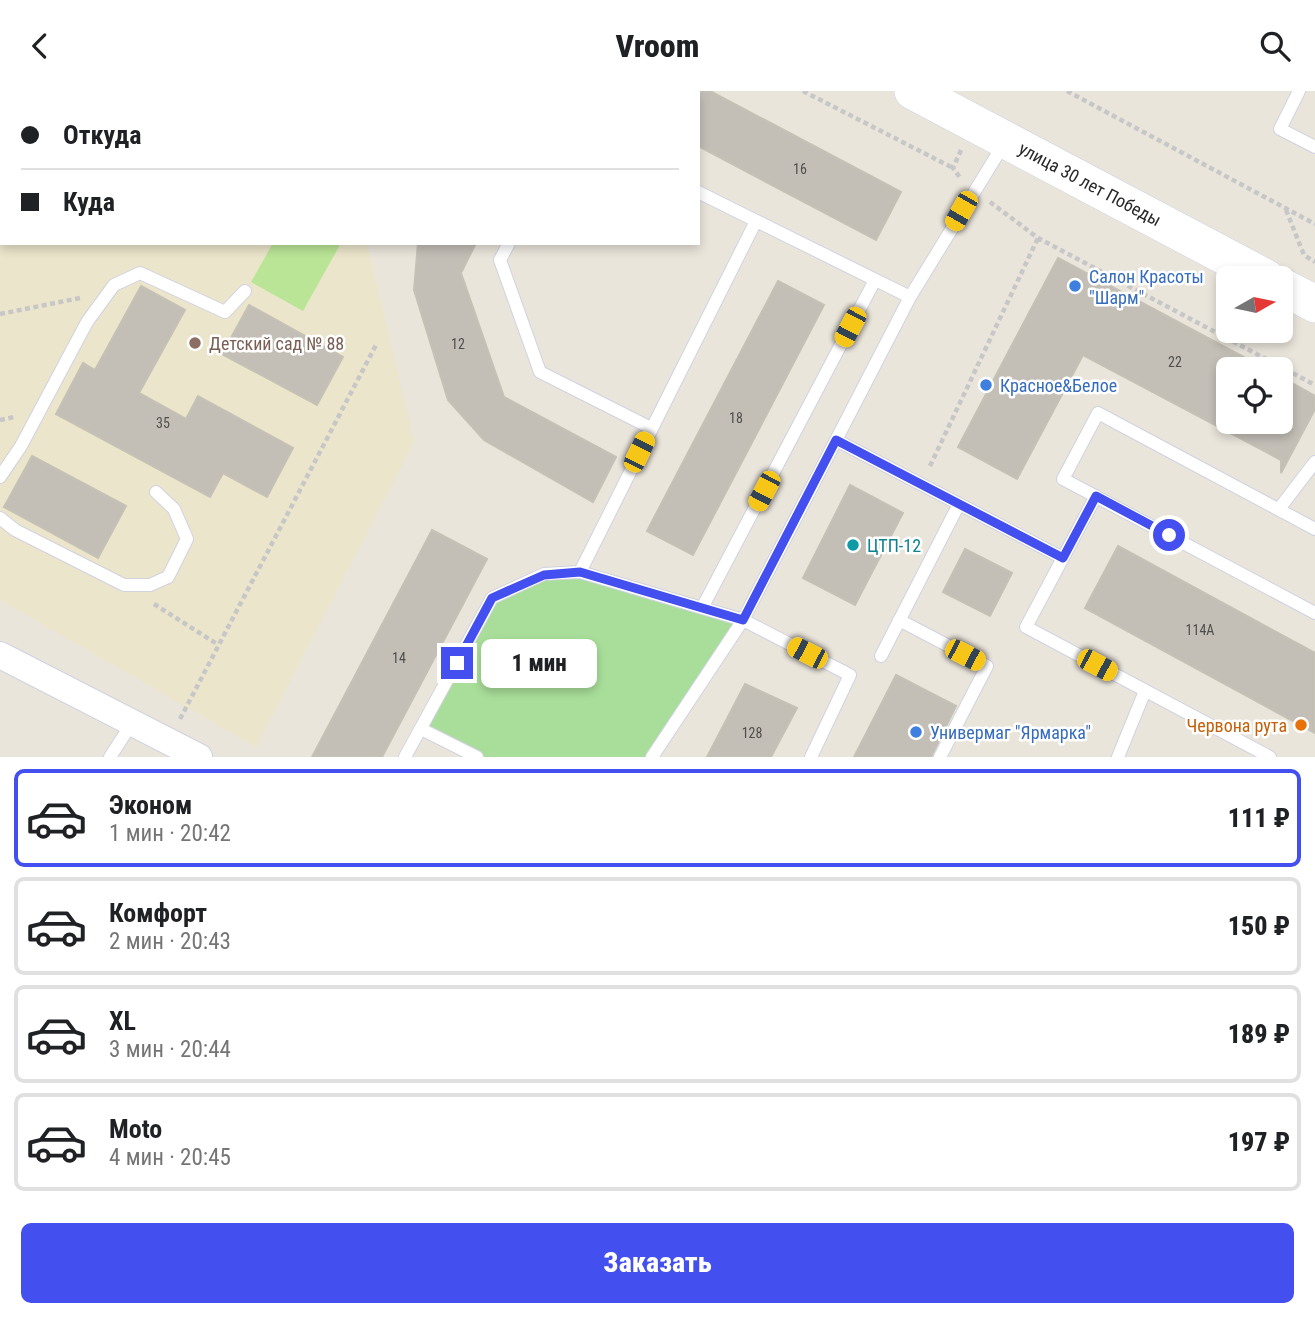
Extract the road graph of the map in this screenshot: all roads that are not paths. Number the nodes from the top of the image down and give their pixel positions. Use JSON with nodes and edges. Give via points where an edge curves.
{"nodes":[{"id":1,"x":913,"y":91,"type":"edge"},
{"id":2,"x":1300,"y":91,"type":"edge"},
{"id":3,"x":1006,"y":139,"type":"junction"},
{"id":4,"x":1315,"y":147,"type":"edge"},
{"id":5,"x":700,"y":193,"type":"edge"},
{"id":6,"x":756,"y":221,"type":"junction"},
{"id":7,"x":508,"y":245,"type":"edge"},
{"id":8,"x":1244,"y":266,"type":"edge"},
{"id":9,"x":875,"y":280,"type":"junction"},
{"id":10,"x":245,"y":291,"type":"dead end"},
{"id":11,"x":1293,"y":292,"type":"edge"},
{"id":12,"x":910,"y":297,"type":"junction"},
{"id":13,"x":1315,"y":304,"type":"edge"},
{"id":14,"x":651,"y":428,"type":"junction"},
{"id":15,"x":836,"y":440,"type":"junction"},
{"id":16,"x":1315,"y":462,"type":"edge"},
{"id":17,"x":0,"y":477,"type":"edge"},
{"id":18,"x":156,"y":492,"type":"dead end"},
{"id":19,"x":1096,"y":496,"type":"junction"},
{"id":20,"x":959,"y":504,"type":"junction"},
{"id":21,"x":1279,"y":509,"type":"junction"},
{"id":22,"x":0,"y":517,"type":"edge"},
{"id":23,"x":1315,"y":529,"type":"edge"},
{"id":24,"x":1063,"y":558,"type":"junction"},
{"id":25,"x":580,"y":572,"type":"junction"},
{"id":26,"x":702,"y":608,"type":"junction"},
{"id":27,"x":1315,"y":613,"type":"edge"},
{"id":28,"x":743,"y":620,"type":"junction"},
{"id":29,"x":899,"y":620,"type":"junction"},
{"id":30,"x":0,"y":655,"type":"edge"},
{"id":31,"x":881,"y":656,"type":"dead end"},
{"id":32,"x":1145,"y":691,"type":"junction"},
{"id":33,"x":132,"y":723,"type":"junction"},
{"id":34,"x":421,"y":729,"type":"junction"},
{"id":35,"x":110,"y":757,"type":"edge"},
{"id":36,"x":199,"y":757,"type":"edge"},
{"id":37,"x":405,"y":757,"type":"edge"},
{"id":38,"x":477,"y":757,"type":"edge"},
{"id":39,"x":652,"y":757,"type":"edge"},
{"id":40,"x":811,"y":757,"type":"edge"},
{"id":41,"x":940,"y":757,"type":"edge"},
{"id":42,"x":1118,"y":757,"type":"edge"},
{"id":43,"x":1270,"y":757,"type":"edge"}],
"edges":[{"from":1,"to":3,"type":"street","name":"улица 30 лет Победы"},
{"from":2,"to":4,"type":"lane","via":[[1280,128]]},
{"from":3,"to":8,"type":"street","name":"улица 30 лет Победы"},
{"from":3,"to":12,"type":"lane"},
{"from":5,"to":6,"type":"lane"},
{"from":6,"to":9,"type":"lane"},
{"from":6,"to":14,"type":"lane"},
{"from":7,"to":14,"type":"lane","via":[[500,260],[540,372]]},
{"from":9,"to":12,"type":"lane"},
{"from":9,"to":26,"type":"lane"},
{"from":10,"to":17,"type":"lane","via":[[225,312],[140,273],[114,285],[87,322]]},
{"from":11,"to":13,"type":"street"},
{"from":12,"to":15,"type":"lane"},
{"from":14,"to":25,"type":"lane"},
{"from":15,"to":20,"type":"lane"},
{"from":15,"to":28,"type":"lane"},
{"from":16,"to":21,"type":"lane"},
{"from":18,"to":22,"type":"lane","via":[[174,509],[187,539],[167,577],[150,585],[124,585],[15,530]]},
{"from":19,"to":21,"type":"lane","via":[[1063,479],[1098,413]]},
{"from":19,"to":24,"type":"lane"},
{"from":19,"to":27,"type":"lane"},
{"from":20,"to":24,"type":"lane"},
{"from":20,"to":29,"type":"lane"},
{"from":21,"to":23,"type":"lane"},
{"from":24,"to":32,"type":"lane","via":[[1026,627]]},
{"from":25,"to":26,"type":"lane"},
{"from":25,"to":34,"type":"lane","via":[[544,575],[492,598]]},
{"from":26,"to":28,"type":"lane"},
{"from":28,"to":39,"type":"lane"},
{"from":28,"to":40,"type":"lane","via":[[850,675]]},
{"from":29,"to":31,"type":"lane"},
{"from":29,"to":41,"type":"lane","via":[[987,666]]},
{"from":30,"to":33,"type":"street"},
{"from":32,"to":42,"type":"lane"},
{"from":32,"to":43,"type":"lane"},
{"from":33,"to":35,"type":"lane"},
{"from":33,"to":36,"type":"street"},
{"from":34,"to":37,"type":"lane"},
{"from":34,"to":38,"type":"lane"}]}
